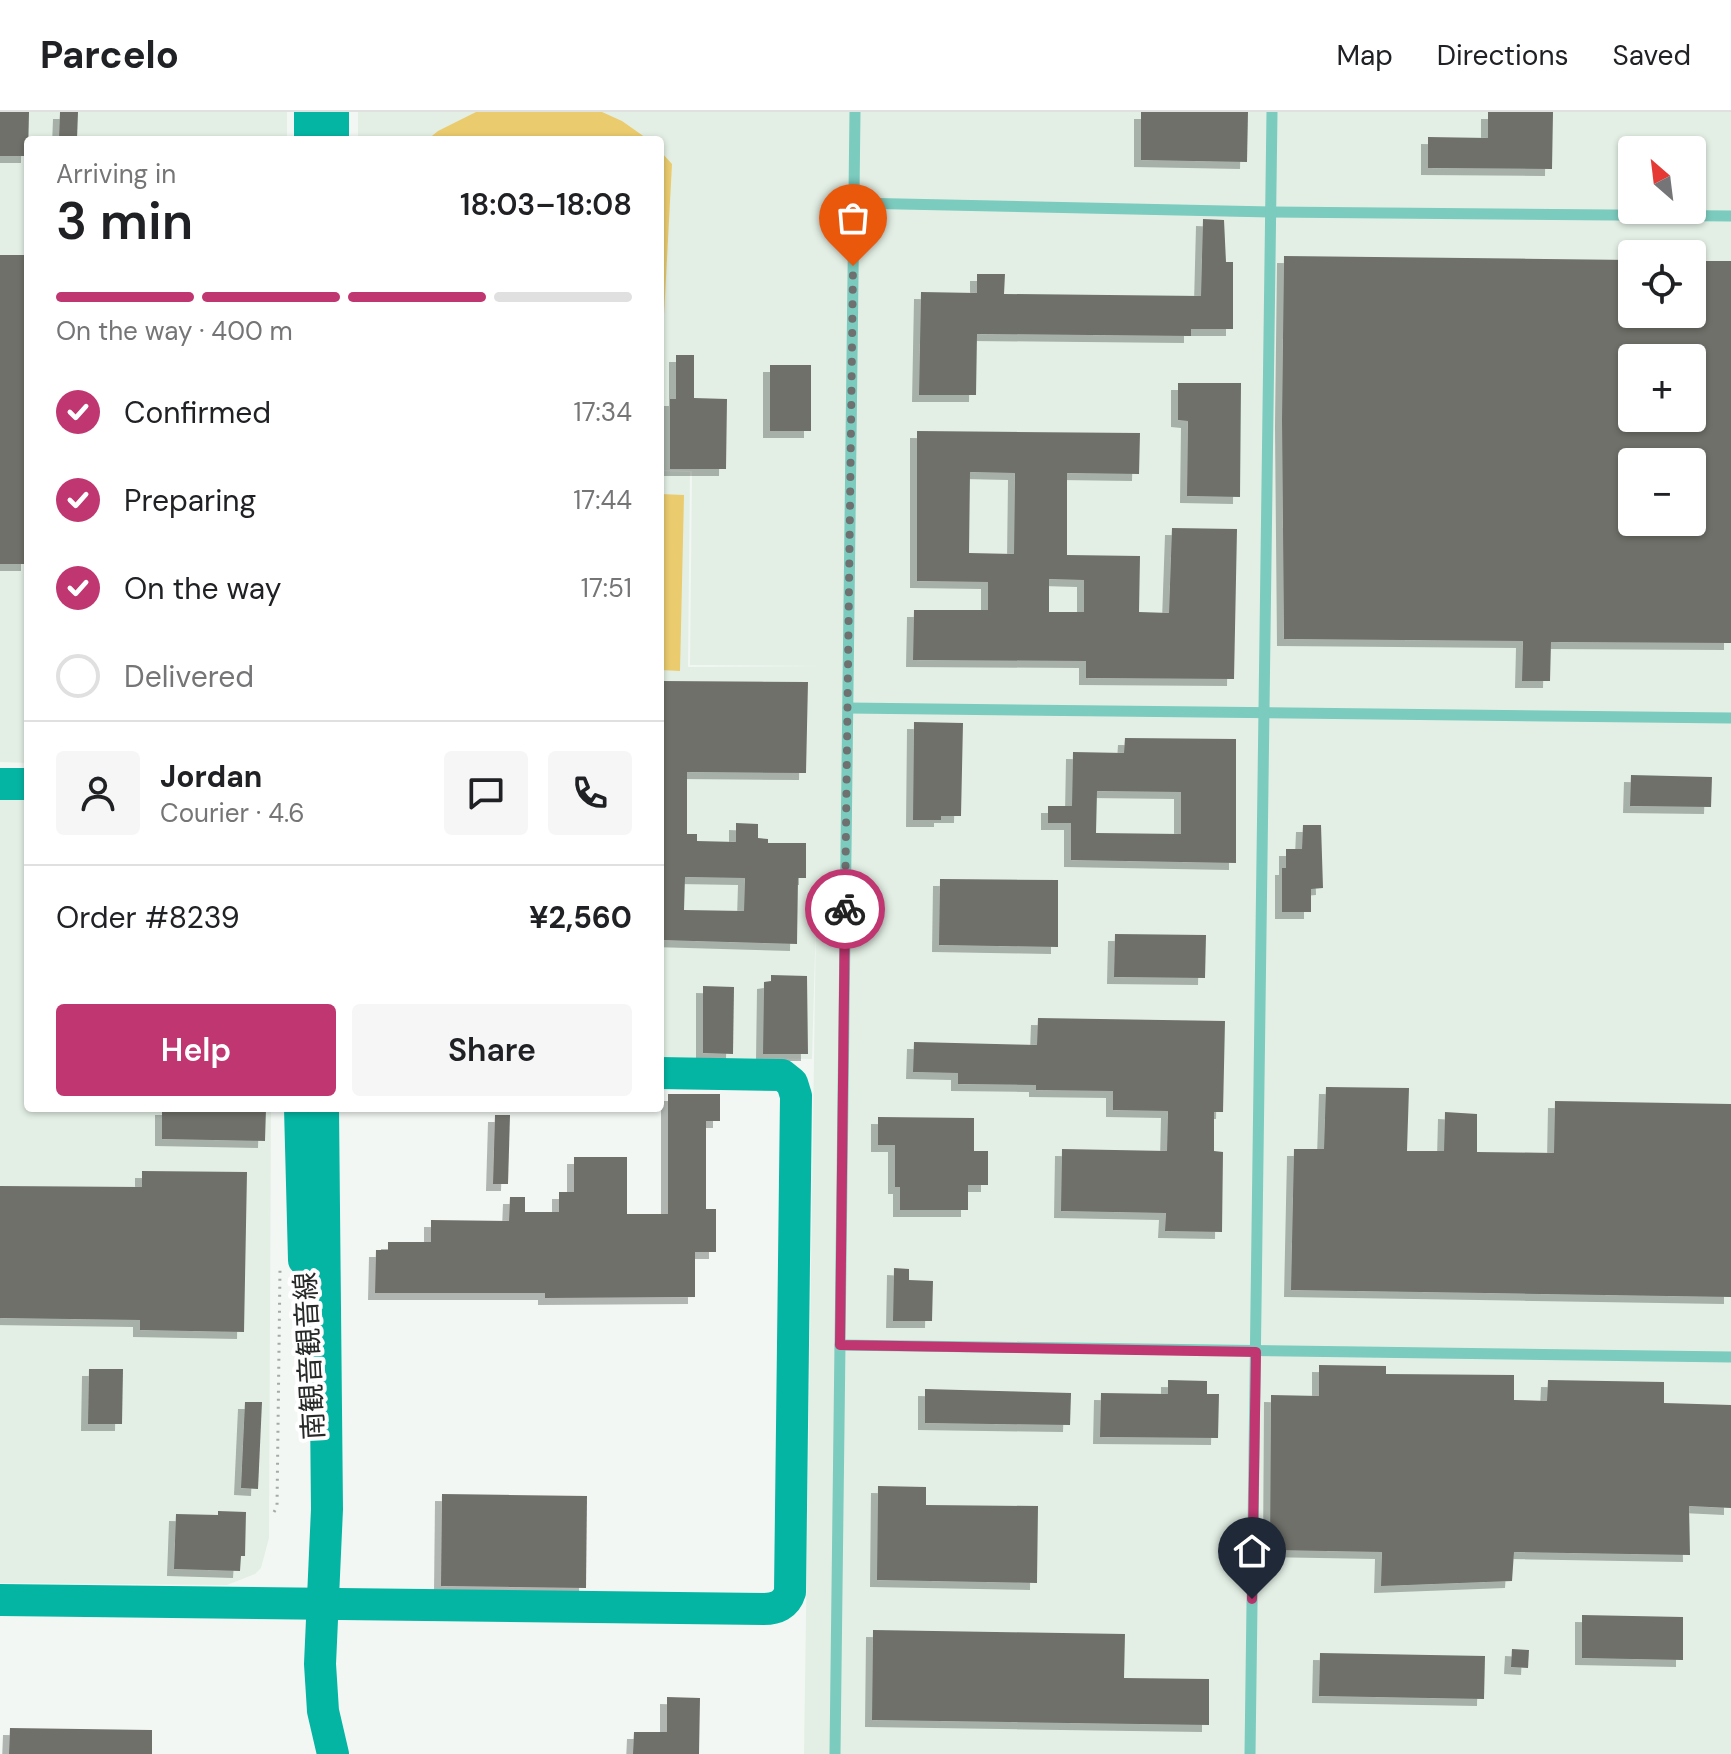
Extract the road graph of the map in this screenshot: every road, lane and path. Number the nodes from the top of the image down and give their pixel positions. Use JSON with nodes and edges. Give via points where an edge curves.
{"nodes":[{"id":1,"x":310,"y":112,"type":"edge"},
{"id":2,"x":333,"y":112,"type":"edge"},
{"id":3,"x":855,"y":112,"type":"edge"},
{"id":4,"x":1272,"y":112,"type":"edge"},
{"id":5,"x":310,"y":136,"type":"edge"},
{"id":6,"x":333,"y":136,"type":"edge"},
{"id":7,"x":854,"y":203,"type":"junction"},
{"id":8,"x":1271,"y":212,"type":"junction"},
{"id":9,"x":1731,"y":216,"type":"edge"},
{"id":10,"x":848,"y":708,"type":"junction"},
{"id":11,"x":1265,"y":713,"type":"junction"},
{"id":12,"x":1731,"y":718,"type":"edge"},
{"id":13,"x":0,"y":784,"type":"edge"},
{"id":14,"x":24,"y":784,"type":"edge"},
{"id":15,"x":664,"y":1073,"type":"edge"},
{"id":16,"x":300,"y":1112,"type":"edge"},
{"id":17,"x":323,"y":1112,"type":"edge"},
{"id":18,"x":280,"y":1268,"type":"dead end"},
{"id":19,"x":840,"y":1345,"type":"junction"},
{"id":20,"x":1256,"y":1352,"type":"junction"},
{"id":21,"x":1731,"y":1357,"type":"edge"},
{"id":22,"x":274,"y":1512,"type":"dead end"},
{"id":23,"x":0,"y":1600,"type":"edge"},
{"id":24,"x":321,"y":1603,"type":"junction"},
{"id":25,"x":333,"y":1754,"type":"edge"},
{"id":26,"x":835,"y":1754,"type":"edge"},
{"id":27,"x":1250,"y":1754,"type":"edge"}],
"edges":[{"from":1,"to":5,"type":"street"},
{"from":2,"to":6,"type":"street"},
{"from":3,"to":7,"type":"lane"},
{"from":4,"to":8,"type":"lane"},
{"from":7,"to":8,"type":"lane"},
{"from":7,"to":10,"type":"lane"},
{"from":8,"to":9,"type":"lane"},
{"from":8,"to":11,"type":"lane"},
{"from":10,"to":11,"type":"lane"},
{"from":10,"to":19,"type":"lane"},
{"from":11,"to":12,"type":"lane"},
{"from":11,"to":20,"type":"lane"},
{"from":13,"to":14,"type":"street"},
{"from":15,"to":24,"type":"street","via":[[782,1075],[796,1096],[789,1597],[778,1607],[764,1609]]},
{"from":16,"to":24,"type":"street","name":"南観音観音線"},
{"from":17,"to":24,"type":"street","name":"南観音観音線","via":[[327,1509]]},
{"from":18,"to":22,"type":"path"},
{"from":19,"to":20,"type":"lane"},
{"from":19,"to":26,"type":"lane"},
{"from":20,"to":21,"type":"lane"},
{"from":20,"to":27,"type":"lane"},
{"from":23,"to":24,"type":"street"},
{"from":24,"to":25,"type":"street","name":"南観音観音線","via":[[321,1687]]}]}
